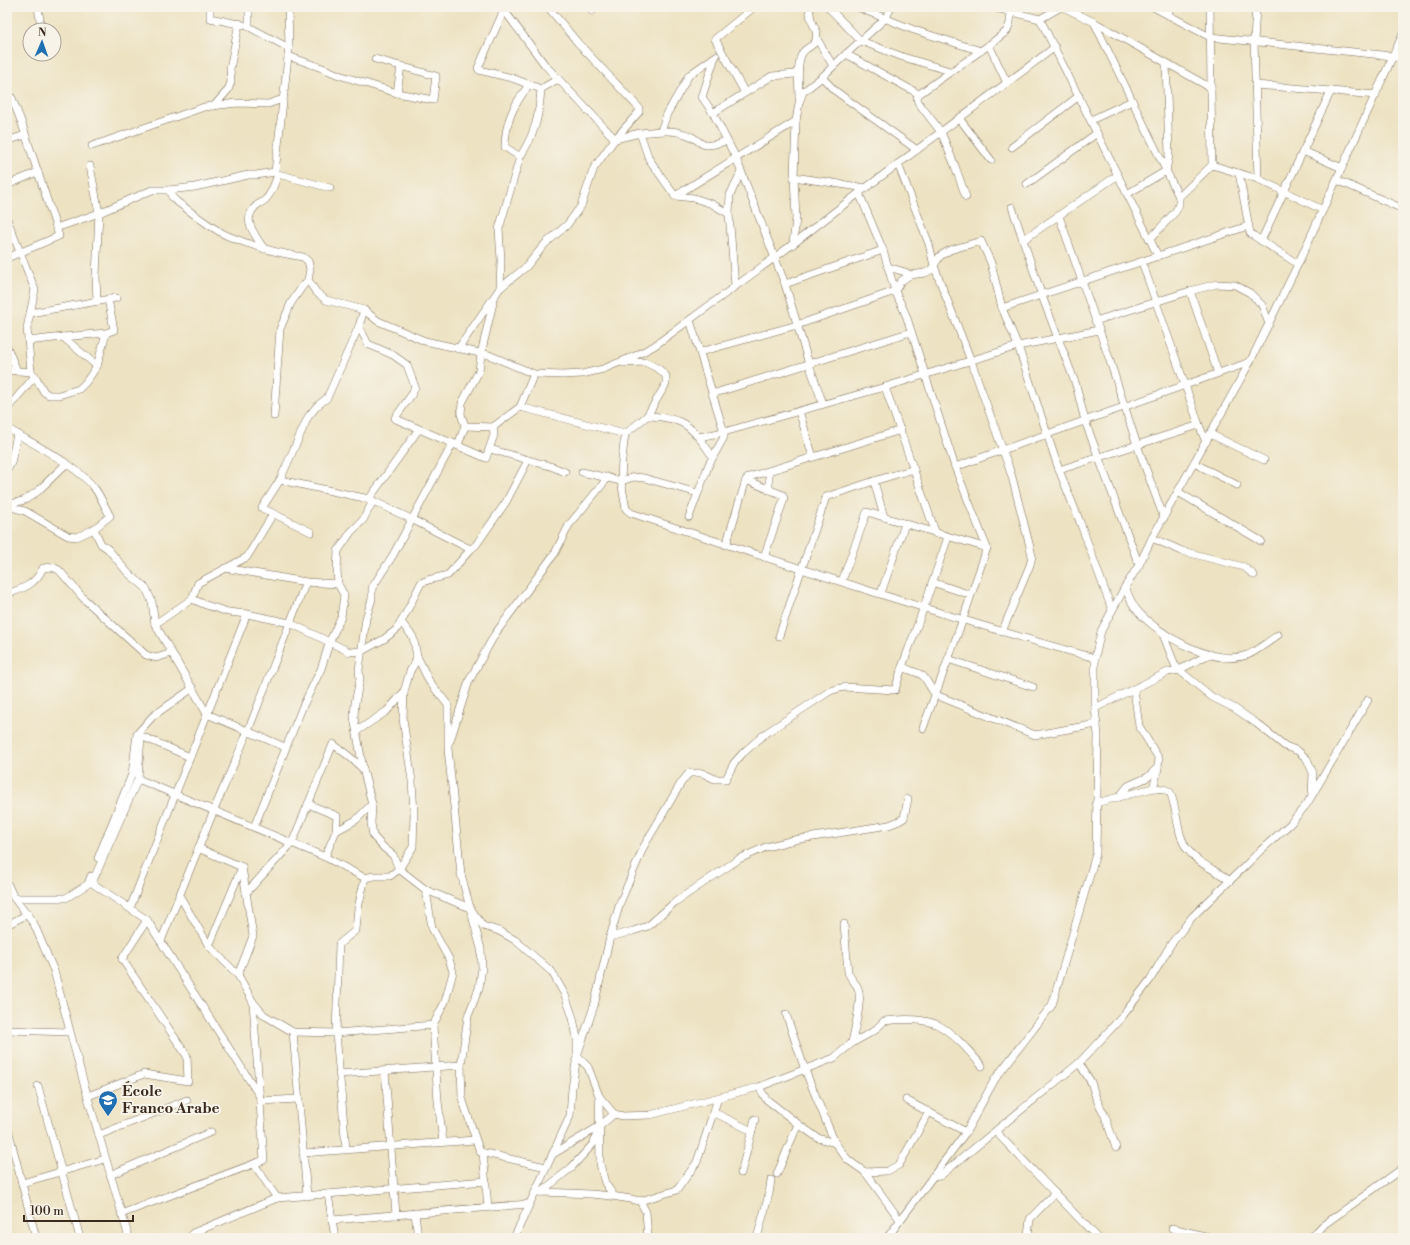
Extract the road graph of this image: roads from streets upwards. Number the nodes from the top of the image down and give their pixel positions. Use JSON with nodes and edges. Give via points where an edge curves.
{"nodes":[{"id":1,"x":38,"y":7,"type":"edge"},
{"id":2,"x":210,"y":7,"type":"edge"},
{"id":3,"x":249,"y":7,"type":"edge"},
{"id":4,"x":288,"y":7,"type":"edge"},
{"id":5,"x":548,"y":7,"type":"edge"},
{"id":6,"x":754,"y":7,"type":"edge"},
{"id":7,"x":809,"y":7,"type":"edge"},
{"id":8,"x":828,"y":7,"type":"edge"},
{"id":9,"x":891,"y":7,"type":"edge"},
{"id":10,"x":992,"y":7,"type":"edge"},
{"id":11,"x":1062,"y":7,"type":"edge"},
{"id":12,"x":1153,"y":7,"type":"edge"},
{"id":13,"x":1168,"y":7,"type":"edge"},
{"id":14,"x":1210,"y":7,"type":"edge"},
{"id":15,"x":1256,"y":7,"type":"edge"},
{"id":16,"x":861,"y":8,"type":"edge"},
{"id":17,"x":505,"y":9,"type":"edge"},
{"id":18,"x":1052,"y":9,"type":"edge"},
{"id":19,"x":1011,"y":12,"type":"junction"},
{"id":20,"x":1169,"y":15,"type":"junction"},
{"id":21,"x":886,"y":18,"type":"junction"},
{"id":22,"x":1040,"y":19,"type":"junction"},
{"id":23,"x":40,"y":20,"type":"dead end"},
{"id":24,"x":1094,"y":22,"type":"junction"},
{"id":25,"x":239,"y":23,"type":"junction"},
{"id":26,"x":248,"y":27,"type":"junction"},
{"id":27,"x":1403,"y":34,"type":"edge"},
{"id":28,"x":1210,"y":37,"type":"junction"},
{"id":29,"x":816,"y":39,"type":"junction"},
{"id":30,"x":861,"y":41,"type":"junction"},
{"id":31,"x":1254,"y":41,"type":"junction"},
{"id":32,"x":989,"y":45,"type":"junction"},
{"id":33,"x":1055,"y":47,"type":"junction"},
{"id":34,"x":289,"y":48,"type":"junction"},
{"id":35,"x":723,"y":51,"type":"junction"},
{"id":36,"x":981,"y":51,"type":"junction"},
{"id":37,"x":846,"y":54,"type":"junction"},
{"id":38,"x":288,"y":56,"type":"junction"},
{"id":39,"x":1392,"y":56,"type":"junction"},
{"id":40,"x":715,"y":57,"type":"junction"},
{"id":41,"x":375,"y":59,"type":"dead end"},
{"id":42,"x":1403,"y":59,"type":"edge"},
{"id":43,"x":1166,"y":63,"type":"junction"},
{"id":44,"x":400,"y":66,"type":"junction"},
{"id":45,"x":834,"y":66,"type":"junction"},
{"id":46,"x":798,"y":70,"type":"junction"},
{"id":47,"x":950,"y":71,"type":"junction"},
{"id":48,"x":822,"y":77,"type":"junction"},
{"id":49,"x":558,"y":79,"type":"junction"},
{"id":50,"x":1007,"y":82,"type":"junction"},
{"id":51,"x":529,"y":85,"type":"junction"},
{"id":52,"x":1255,"y":85,"type":"junction"},
{"id":53,"x":1211,"y":88,"type":"junction"},
{"id":54,"x":541,"y":89,"type":"junction"},
{"id":55,"x":1331,"y":91,"type":"junction"},
{"id":56,"x":397,"y":93,"type":"junction"},
{"id":57,"x":745,"y":93,"type":"junction"},
{"id":58,"x":919,"y":94,"type":"junction"},
{"id":59,"x":1376,"y":95,"type":"junction"},
{"id":60,"x":1079,"y":96,"type":"junction"},
{"id":61,"x":283,"y":99,"type":"junction"},
{"id":62,"x":7,"y":100,"type":"edge"},
{"id":63,"x":1132,"y":101,"type":"junction"},
{"id":64,"x":798,"y":103,"type":"junction"},
{"id":65,"x":214,"y":106,"type":"junction"},
{"id":66,"x":713,"y":113,"type":"junction"},
{"id":67,"x":959,"y":118,"type":"junction"},
{"id":68,"x":1091,"y":120,"type":"junction"},
{"id":69,"x":796,"y":121,"type":"junction"},
{"id":70,"x":661,"y":131,"type":"junction"},
{"id":71,"x":941,"y":132,"type":"junction"},
{"id":72,"x":640,"y":133,"type":"junction"},
{"id":73,"x":1098,"y":133,"type":"junction"},
{"id":74,"x":25,"y":135,"type":"junction"},
{"id":75,"x":615,"y":139,"type":"junction"},
{"id":76,"x":7,"y":141,"type":"edge"},
{"id":77,"x":727,"y":141,"type":"junction"},
{"id":78,"x":92,"y":146,"type":"dead end"},
{"id":79,"x":1012,"y":147,"type":"dead end"},
{"id":80,"x":917,"y":150,"type":"junction"},
{"id":81,"x":1303,"y":151,"type":"junction"},
{"id":82,"x":520,"y":157,"type":"junction"},
{"id":83,"x":736,"y":158,"type":"junction"},
{"id":84,"x":991,"y":160,"type":"dead end"},
{"id":85,"x":898,"y":164,"type":"junction"},
{"id":86,"x":1212,"y":165,"type":"junction"},
{"id":87,"x":90,"y":166,"type":"dead end"},
{"id":88,"x":1342,"y":168,"type":"junction"},
{"id":89,"x":1166,"y":171,"type":"junction"},
{"id":90,"x":38,"y":172,"type":"junction"},
{"id":91,"x":741,"y":172,"type":"junction"},
{"id":92,"x":276,"y":173,"type":"junction"},
{"id":93,"x":1239,"y":173,"type":"junction"},
{"id":94,"x":1118,"y":175,"type":"junction"},
{"id":95,"x":794,"y":177,"type":"junction"},
{"id":96,"x":1258,"y":179,"type":"junction"},
{"id":97,"x":1337,"y":180,"type":"junction"},
{"id":98,"x":1027,"y":184,"type":"dead end"},
{"id":99,"x":7,"y":185,"type":"edge"},
{"id":100,"x":330,"y":188,"type":"dead end"},
{"id":101,"x":866,"y":188,"type":"junction"},
{"id":102,"x":169,"y":190,"type":"junction"},
{"id":103,"x":1284,"y":192,"type":"junction"},
{"id":104,"x":859,"y":193,"type":"junction"},
{"id":105,"x":1127,"y":194,"type":"junction"},
{"id":106,"x":675,"y":196,"type":"junction"},
{"id":107,"x":966,"y":197,"type":"dead end"},
{"id":108,"x":1178,"y":197,"type":"junction"},
{"id":109,"x":1012,"y":207,"type":"dead end"},
{"id":110,"x":1403,"y":209,"type":"edge"},
{"id":111,"x":1323,"y":210,"type":"junction"},
{"id":112,"x":99,"y":213,"type":"junction"},
{"id":113,"x":729,"y":214,"type":"junction"},
{"id":114,"x":1059,"y":216,"type":"junction"},
{"id":115,"x":7,"y":219,"type":"edge"},
{"id":116,"x":1248,"y":226,"type":"junction"},
{"id":117,"x":56,"y":228,"type":"junction"},
{"id":118,"x":1150,"y":239,"type":"junction"},
{"id":119,"x":1023,"y":240,"type":"junction"},
{"id":120,"x":1261,"y":241,"type":"junction"},
{"id":121,"x":793,"y":244,"type":"junction"},
{"id":122,"x":264,"y":249,"type":"junction"},
{"id":123,"x":884,"y":250,"type":"junction"},
{"id":124,"x":20,"y":253,"type":"junction"},
{"id":125,"x":1158,"y":256,"type":"junction"},
{"id":126,"x":773,"y":257,"type":"junction"},
{"id":127,"x":7,"y":258,"type":"edge"},
{"id":128,"x":1142,"y":262,"type":"junction"},
{"id":129,"x":1298,"y":264,"type":"junction"},
{"id":130,"x":934,"y":266,"type":"junction"},
{"id":131,"x":888,"y":267,"type":"junction"},
{"id":132,"x":910,"y":275,"type":"junction"},
{"id":133,"x":308,"y":280,"type":"junction"},
{"id":134,"x":1082,"y":282,"type":"junction"},
{"id":135,"x":784,"y":284,"type":"junction"},
{"id":136,"x":735,"y":286,"type":"junction"},
{"id":137,"x":500,"y":288,"type":"junction"},
{"id":138,"x":895,"y":291,"type":"junction"},
{"id":139,"x":1190,"y":291,"type":"junction"},
{"id":140,"x":1042,"y":296,"type":"junction"},
{"id":141,"x":116,"y":298,"type":"dead end"},
{"id":142,"x":494,"y":299,"type":"junction"},
{"id":143,"x":108,"y":300,"type":"junction"},
{"id":144,"x":98,"y":301,"type":"junction"},
{"id":145,"x":1156,"y":301,"type":"junction"},
{"id":146,"x":1002,"y":308,"type":"junction"},
{"id":147,"x":364,"y":310,"type":"junction"},
{"id":148,"x":30,"y":313,"type":"junction"},
{"id":149,"x":690,"y":320,"type":"junction"},
{"id":150,"x":1095,"y":322,"type":"junction"},
{"id":151,"x":1269,"y":324,"type":"junction"},
{"id":152,"x":798,"y":325,"type":"junction"},
{"id":153,"x":359,"y":326,"type":"junction"},
{"id":154,"x":1099,"y":330,"type":"junction"},
{"id":155,"x":910,"y":332,"type":"junction"},
{"id":156,"x":106,"y":333,"type":"junction"},
{"id":157,"x":63,"y":337,"type":"junction"},
{"id":158,"x":1059,"y":337,"type":"junction"},
{"id":159,"x":28,"y":341,"type":"junction"},
{"id":160,"x":1018,"y":346,"type":"junction"},
{"id":161,"x":7,"y":347,"type":"edge"},
{"id":162,"x":458,"y":349,"type":"junction"},
{"id":163,"x":700,"y":352,"type":"junction"},
{"id":164,"x":481,"y":354,"type":"junction"},
{"id":165,"x":971,"y":361,"type":"junction"},
{"id":166,"x":1250,"y":362,"type":"junction"},
{"id":167,"x":618,"y":363,"type":"junction"},
{"id":168,"x":809,"y":364,"type":"junction"},
{"id":169,"x":97,"y":366,"type":"junction"},
{"id":170,"x":7,"y":370,"type":"edge"},
{"id":171,"x":17,"y":371,"type":"junction"},
{"id":172,"x":1218,"y":373,"type":"junction"},
{"id":173,"x":33,"y":374,"type":"junction"},
{"id":174,"x":534,"y":374,"type":"junction"},
{"id":175,"x":926,"y":374,"type":"junction"},
{"id":176,"x":1186,"y":385,"type":"junction"},
{"id":177,"x":885,"y":386,"type":"junction"},
{"id":178,"x":712,"y":394,"type":"junction"},
{"id":179,"x":823,"y":404,"type":"junction"},
{"id":180,"x":1125,"y":406,"type":"junction"},
{"id":181,"x":520,"y":407,"type":"junction"},
{"id":182,"x":7,"y":409,"type":"edge"},
{"id":183,"x":799,"y":411,"type":"junction"},
{"id":184,"x":274,"y":416,"type":"dead end"},
{"id":185,"x":647,"y":416,"type":"junction"},
{"id":186,"x":1085,"y":421,"type":"junction"},
{"id":187,"x":1199,"y":425,"type":"junction"},
{"id":188,"x":465,"y":426,"type":"junction"},
{"id":189,"x":493,"y":427,"type":"junction"},
{"id":190,"x":7,"y":428,"type":"edge"},
{"id":191,"x":419,"y":429,"type":"junction"},
{"id":192,"x":901,"y":430,"type":"junction"},
{"id":193,"x":724,"y":432,"type":"junction"},
{"id":194,"x":17,"y":434,"type":"junction"},
{"id":195,"x":625,"y":434,"type":"junction"},
{"id":196,"x":1047,"y":434,"type":"junction"},
{"id":197,"x":1210,"y":434,"type":"junction"},
{"id":198,"x":699,"y":437,"type":"junction"},
{"id":199,"x":1206,"y":442,"type":"junction"},
{"id":200,"x":455,"y":444,"type":"junction"},
{"id":201,"x":1137,"y":445,"type":"junction"},
{"id":202,"x":490,"y":449,"type":"junction"},
{"id":203,"x":1002,"y":450,"type":"junction"},
{"id":204,"x":1099,"y":456,"type":"junction"},
{"id":205,"x":713,"y":457,"type":"junction"},
{"id":206,"x":814,"y":457,"type":"junction"},
{"id":207,"x":528,"y":460,"type":"junction"},
{"id":208,"x":1264,"y":460,"type":"dead end"},
{"id":209,"x":1194,"y":463,"type":"junction"},
{"id":210,"x":66,"y":464,"type":"junction"},
{"id":211,"x":955,"y":467,"type":"junction"},
{"id":212,"x":914,"y":469,"type":"junction"},
{"id":213,"x":7,"y":470,"type":"edge"},
{"id":214,"x":1059,"y":470,"type":"junction"},
{"id":215,"x":769,"y":471,"type":"junction"},
{"id":216,"x":565,"y":472,"type":"dead end"},
{"id":217,"x":582,"y":472,"type":"dead end"},
{"id":218,"x":607,"y":477,"type":"junction"},
{"id":219,"x":280,"y":480,"type":"junction"},
{"id":220,"x":746,"y":480,"type":"junction"},
{"id":221,"x":621,"y":481,"type":"junction"},
{"id":222,"x":874,"y":481,"type":"junction"},
{"id":223,"x":1237,"y":485,"type":"dead end"},
{"id":224,"x":769,"y":490,"type":"junction"},
{"id":225,"x":1178,"y":492,"type":"junction"},
{"id":226,"x":698,"y":493,"type":"junction"},
{"id":227,"x":371,"y":500,"type":"junction"},
{"id":228,"x":7,"y":506,"type":"edge"},
{"id":229,"x":273,"y":514,"type":"junction"},
{"id":230,"x":689,"y":517,"type":"dead end"},
{"id":231,"x":884,"y":517,"type":"junction"},
{"id":232,"x":411,"y":518,"type":"junction"},
{"id":233,"x":1164,"y":518,"type":"junction"},
{"id":234,"x":905,"y":524,"type":"junction"},
{"id":235,"x":94,"y":529,"type":"junction"},
{"id":236,"x":311,"y":532,"type":"dead end"},
{"id":237,"x":936,"y":534,"type":"junction"},
{"id":238,"x":948,"y":536,"type":"junction"},
{"id":239,"x":1152,"y":538,"type":"junction"},
{"id":240,"x":1261,"y":541,"type":"dead end"},
{"id":241,"x":726,"y":545,"type":"junction"},
{"id":242,"x":987,"y":548,"type":"junction"},
{"id":243,"x":471,"y":549,"type":"junction"},
{"id":244,"x":764,"y":557,"type":"junction"},
{"id":245,"x":1139,"y":565,"type":"junction"},
{"id":246,"x":225,"y":568,"type":"junction"},
{"id":247,"x":802,"y":569,"type":"junction"},
{"id":248,"x":1254,"y":575,"type":"dead end"},
{"id":249,"x":842,"y":581,"type":"junction"},
{"id":250,"x":306,"y":582,"type":"junction"},
{"id":251,"x":932,"y":582,"type":"junction"},
{"id":252,"x":338,"y":584,"type":"junction"},
{"id":253,"x":1125,"y":588,"type":"junction"},
{"id":254,"x":7,"y":594,"type":"edge"},
{"id":255,"x":881,"y":594,"type":"junction"},
{"id":256,"x":971,"y":595,"type":"junction"},
{"id":257,"x":192,"y":599,"type":"junction"},
{"id":258,"x":924,"y":608,"type":"junction"},
{"id":259,"x":1112,"y":610,"type":"junction"},
{"id":260,"x":247,"y":614,"type":"junction"},
{"id":261,"x":963,"y":619,"type":"junction"},
{"id":262,"x":401,"y":622,"type":"junction"},
{"id":263,"x":290,"y":623,"type":"junction"},
{"id":264,"x":156,"y":624,"type":"junction"},
{"id":265,"x":1002,"y":632,"type":"junction"},
{"id":266,"x":1162,"y":632,"type":"junction"},
{"id":267,"x":779,"y":636,"type":"dead end"},
{"id":268,"x":1278,"y":636,"type":"dead end"},
{"id":269,"x":330,"y":641,"type":"junction"},
{"id":270,"x":362,"y":651,"type":"junction"},
{"id":271,"x":172,"y":653,"type":"junction"},
{"id":272,"x":1210,"y":654,"type":"junction"},
{"id":273,"x":417,"y":656,"type":"junction"},
{"id":274,"x":1095,"y":658,"type":"junction"},
{"id":275,"x":948,"y":659,"type":"junction"},
{"id":276,"x":902,"y":667,"type":"junction"},
{"id":277,"x":1179,"y":670,"type":"junction"},
{"id":278,"x":1033,"y":687,"type":"dead end"},
{"id":279,"x":193,"y":688,"type":"junction"},
{"id":280,"x":1134,"y":690,"type":"junction"},
{"id":281,"x":404,"y":692,"type":"junction"},
{"id":282,"x":936,"y":695,"type":"junction"},
{"id":283,"x":1368,"y":700,"type":"dead end"},
{"id":284,"x":1095,"y":708,"type":"junction"},
{"id":285,"x":208,"y":714,"type":"junction"},
{"id":286,"x":1097,"y":724,"type":"junction"},
{"id":287,"x":923,"y":728,"type":"dead end"},
{"id":288,"x":248,"y":731,"type":"junction"},
{"id":289,"x":357,"y":731,"type":"junction"},
{"id":290,"x":285,"y":747,"type":"junction"},
{"id":291,"x":448,"y":749,"type":"junction"},
{"id":292,"x":190,"y":757,"type":"junction"},
{"id":293,"x":1158,"y":767,"type":"junction"},
{"id":294,"x":363,"y":769,"type":"junction"},
{"id":295,"x":138,"y":779,"type":"junction"},
{"id":296,"x":1153,"y":788,"type":"junction"},
{"id":297,"x":175,"y":794,"type":"junction"},
{"id":298,"x":1312,"y":795,"type":"junction"},
{"id":299,"x":1119,"y":797,"type":"junction"},
{"id":300,"x":908,"y":799,"type":"dead end"},
{"id":301,"x":1096,"y":803,"type":"junction"},
{"id":302,"x":308,"y":804,"type":"junction"},
{"id":303,"x":372,"y":804,"type":"junction"},
{"id":304,"x":214,"y":810,"type":"junction"},
{"id":305,"x":254,"y":827,"type":"junction"},
{"id":306,"x":336,"y":832,"type":"junction"},
{"id":307,"x":292,"y":843,"type":"junction"},
{"id":308,"x":198,"y":848,"type":"junction"},
{"id":309,"x":325,"y":857,"type":"junction"},
{"id":310,"x":242,"y":867,"type":"junction"},
{"id":311,"x":399,"y":869,"type":"junction"},
{"id":312,"x":365,"y":878,"type":"junction"},
{"id":313,"x":1230,"y":881,"type":"junction"},
{"id":314,"x":7,"y":883,"type":"edge"},
{"id":315,"x":426,"y":890,"type":"junction"},
{"id":316,"x":246,"y":894,"type":"junction"},
{"id":317,"x":179,"y":895,"type":"junction"},
{"id":318,"x":14,"y":898,"type":"junction"},
{"id":319,"x":130,"y":908,"type":"junction"},
{"id":320,"x":470,"y":908,"type":"junction"},
{"id":321,"x":28,"y":914,"type":"junction"},
{"id":322,"x":147,"y":920,"type":"junction"},
{"id":323,"x":844,"y":924,"type":"dead end"},
{"id":324,"x":7,"y":925,"type":"edge"},
{"id":325,"x":610,"y":937,"type":"junction"},
{"id":326,"x":161,"y":941,"type":"junction"},
{"id":327,"x":209,"y":946,"type":"junction"},
{"id":328,"x":238,"y":975,"type":"junction"},
{"id":329,"x":253,"y":1002,"type":"junction"},
{"id":330,"x":786,"y":1014,"type":"dead end"},
{"id":331,"x":433,"y":1025,"type":"junction"},
{"id":332,"x":7,"y":1030,"type":"edge"},
{"id":333,"x":70,"y":1032,"type":"junction"},
{"id":334,"x":293,"y":1032,"type":"junction"},
{"id":335,"x":336,"y":1033,"type":"junction"},
{"id":336,"x":852,"y":1043,"type":"junction"},
{"id":337,"x":577,"y":1056,"type":"junction"},
{"id":338,"x":1079,"y":1063,"type":"junction"},
{"id":339,"x":461,"y":1065,"type":"junction"},
{"id":340,"x":982,"y":1066,"type":"dead end"},
{"id":341,"x":435,"y":1067,"type":"junction"},
{"id":342,"x":805,"y":1070,"type":"junction"},
{"id":343,"x":385,"y":1071,"type":"junction"},
{"id":344,"x":339,"y":1074,"type":"junction"},
{"id":345,"x":38,"y":1086,"type":"dead end"},
{"id":346,"x":759,"y":1087,"type":"junction"},
{"id":347,"x":88,"y":1096,"type":"junction"},
{"id":348,"x":599,"y":1096,"type":"junction"},
{"id":349,"x":260,"y":1098,"type":"junction"},
{"id":350,"x":718,"y":1098,"type":"junction"},
{"id":351,"x":299,"y":1099,"type":"junction"},
{"id":352,"x":187,"y":1100,"type":"dead end"},
{"id":353,"x":906,"y":1100,"type":"dead end"},
{"id":354,"x":713,"y":1112,"type":"junction"},
{"id":355,"x":930,"y":1112,"type":"junction"},
{"id":356,"x":614,"y":1114,"type":"junction"},
{"id":357,"x":755,"y":1119,"type":"dead end"},
{"id":358,"x":798,"y":1124,"type":"junction"},
{"id":359,"x":7,"y":1125,"type":"edge"},
{"id":360,"x":600,"y":1126,"type":"junction"},
{"id":361,"x":752,"y":1131,"type":"junction"},
{"id":362,"x":211,"y":1132,"type":"dead end"},
{"id":363,"x":966,"y":1132,"type":"junction"},
{"id":364,"x":996,"y":1132,"type":"junction"},
{"id":365,"x":99,"y":1135,"type":"junction"},
{"id":366,"x":475,"y":1140,"type":"junction"},
{"id":367,"x":443,"y":1142,"type":"junction"},
{"id":368,"x":835,"y":1143,"type":"junction"},
{"id":369,"x":390,"y":1146,"type":"junction"},
{"id":370,"x":1116,"y":1148,"type":"dead end"},
{"id":371,"x":346,"y":1149,"type":"junction"},
{"id":372,"x":303,"y":1153,"type":"junction"},
{"id":373,"x":483,"y":1153,"type":"junction"},
{"id":374,"x":552,"y":1154,"type":"junction"},
{"id":375,"x":106,"y":1159,"type":"junction"},
{"id":376,"x":254,"y":1164,"type":"junction"},
{"id":377,"x":546,"y":1168,"type":"junction"},
{"id":378,"x":1403,"y":1168,"type":"edge"},
{"id":379,"x":62,"y":1172,"type":"junction"},
{"id":380,"x":865,"y":1172,"type":"junction"},
{"id":381,"x":741,"y":1173,"type":"dead end"},
{"id":382,"x":110,"y":1175,"type":"junction"},
{"id":383,"x":932,"y":1177,"type":"junction"},
{"id":384,"x":486,"y":1181,"type":"junction"},
{"id":385,"x":22,"y":1184,"type":"junction"},
{"id":386,"x":394,"y":1189,"type":"junction"},
{"id":387,"x":539,"y":1192,"type":"junction"},
{"id":388,"x":1055,"y":1193,"type":"junction"},
{"id":389,"x":328,"y":1194,"type":"junction"},
{"id":390,"x":307,"y":1196,"type":"junction"},
{"id":391,"x":614,"y":1196,"type":"junction"},
{"id":392,"x":277,"y":1198,"type":"junction"},
{"id":393,"x":640,"y":1201,"type":"junction"},
{"id":394,"x":529,"y":1204,"type":"junction"},
{"id":395,"x":488,"y":1208,"type":"junction"},
{"id":396,"x":415,"y":1213,"type":"junction"},
{"id":397,"x":121,"y":1214,"type":"junction"},
{"id":398,"x":396,"y":1215,"type":"junction"},
{"id":399,"x":332,"y":1220,"type":"junction"},
{"id":400,"x":900,"y":1220,"type":"junction"},
{"id":401,"x":1172,"y":1228,"type":"dead end"},
{"id":402,"x":36,"y":1238,"type":"edge"},
{"id":403,"x":80,"y":1238,"type":"edge"},
{"id":404,"x":129,"y":1238,"type":"edge"},
{"id":405,"x":190,"y":1238,"type":"edge"},
{"id":406,"x":335,"y":1238,"type":"edge"},
{"id":407,"x":418,"y":1238,"type":"edge"},
{"id":408,"x":514,"y":1238,"type":"edge"},
{"id":409,"x":648,"y":1238,"type":"edge"},
{"id":410,"x":757,"y":1238,"type":"edge"},
{"id":411,"x":887,"y":1238,"type":"edge"},
{"id":412,"x":1029,"y":1238,"type":"edge"},
{"id":413,"x":1098,"y":1238,"type":"edge"},
{"id":414,"x":1213,"y":1238,"type":"edge"},
{"id":415,"x":1311,"y":1238,"type":"edge"}],
"edges":[{"from":1,"to":23,"type":"street"},
{"from":2,"to":25,"type":"street","via":[[210,18]]},
{"from":3,"to":26,"type":"street"},
{"from":4,"to":34,"type":"street"},
{"from":5,"to":75,"type":"street","via":[[639,108],[639,112]]},
{"from":6,"to":35,"type":"street","via":[[714,39]]},
{"from":7,"to":29,"type":"street","via":[[817,33]]},
{"from":8,"to":30,"type":"street"},
{"from":9,"to":21,"type":"street"},
{"from":10,"to":19,"type":"street"},
{"from":11,"to":18,"type":"street"},
{"from":11,"to":24,"type":"street"},
{"from":12,"to":20,"type":"street"},
{"from":13,"to":20,"type":"street"},
{"from":14,"to":28,"type":"street"},
{"from":15,"to":31,"type":"street"},
{"from":16,"to":21,"type":"street"},
{"from":17,"to":49,"type":"street"},
{"from":17,"to":51,"type":"street","via":[[478,68]]},
{"from":18,"to":22,"type":"street"},
{"from":19,"to":22,"type":"street"},
{"from":19,"to":32,"type":"street","via":[[1007,31]]},
{"from":20,"to":28,"type":"street"},
{"from":21,"to":30,"type":"street"},
{"from":21,"to":36,"type":"street","via":[[914,30]]},
{"from":22,"to":33,"type":"street"},
{"from":24,"to":43,"type":"street"},
{"from":24,"to":63,"type":"street"},
{"from":25,"to":26,"type":"street"},
{"from":25,"to":65,"type":"street","via":[[230,69],[231,82],[228,90]]},
{"from":26,"to":34,"type":"street"},
{"from":27,"to":39,"type":"street"},
{"from":28,"to":31,"type":"street"},
{"from":28,"to":53,"type":"street"},
{"from":29,"to":45,"type":"street"},
{"from":29,"to":46,"type":"street","via":[[814,44],[804,51]]},
{"from":30,"to":37,"type":"street"},
{"from":30,"to":47,"type":"street"},
{"from":31,"to":39,"type":"street"},
{"from":31,"to":52,"type":"street"},
{"from":32,"to":36,"type":"street"},
{"from":32,"to":50,"type":"street"},
{"from":33,"to":50,"type":"street"},
{"from":33,"to":60,"type":"street"},
{"from":34,"to":38,"type":"street"},
{"from":35,"to":40,"type":"street"},
{"from":35,"to":57,"type":"street"},
{"from":36,"to":47,"type":"street"},
{"from":37,"to":45,"type":"street"},
{"from":37,"to":58,"type":"street"},
{"from":38,"to":56,"type":"street"},
{"from":38,"to":61,"type":"street"},
{"from":39,"to":42,"type":"street"},
{"from":39,"to":59,"type":"street"},
{"from":40,"to":66,"type":"street","via":[[702,97]]},
{"from":40,"to":70,"type":"street","via":[[689,75],[667,114]]},
{"from":41,"to":44,"type":"street"},
{"from":43,"to":53,"type":"street"},
{"from":43,"to":89,"type":"street","via":[[1169,155]]},
{"from":44,"to":56,"type":"street"},
{"from":44,"to":56,"type":"street","via":[[436,76],[433,100]]},
{"from":45,"to":48,"type":"street"},
{"from":46,"to":57,"type":"street","via":[[795,74],[772,76]]},
{"from":46,"to":64,"type":"street"},
{"from":47,"to":58,"type":"street"},
{"from":48,"to":64,"type":"street","via":[[804,92]]},
{"from":48,"to":80,"type":"street","via":[[834,90]]},
{"from":49,"to":54,"type":"street"},
{"from":49,"to":75,"type":"street"},
{"from":50,"to":67,"type":"street"},
{"from":51,"to":54,"type":"street"},
{"from":51,"to":82,"type":"street","via":[[511,112],[505,137],[505,147]]},
{"from":52,"to":55,"type":"street"},
{"from":52,"to":96,"type":"street"},
{"from":53,"to":86,"type":"street"},
{"from":54,"to":82,"type":"street","via":[[536,127]]},
{"from":55,"to":59,"type":"street"},
{"from":55,"to":81,"type":"street"},
{"from":57,"to":66,"type":"street"},
{"from":58,"to":71,"type":"street","via":[[918,102]]},
{"from":59,"to":88,"type":"street"},
{"from":60,"to":68,"type":"street"},
{"from":60,"to":79,"type":"street"},
{"from":61,"to":65,"type":"street","via":[[268,104],[237,103]]},
{"from":61,"to":92,"type":"street"},
{"from":62,"to":74,"type":"street","via":[[12,98]]},
{"from":63,"to":68,"type":"street"},
{"from":63,"to":89,"type":"street"},
{"from":64,"to":69,"type":"street"},
{"from":65,"to":78,"type":"street","via":[[204,107]]},
{"from":66,"to":77,"type":"street"},
{"from":67,"to":71,"type":"street"},
{"from":67,"to":84,"type":"street"},
{"from":68,"to":73,"type":"street"},
{"from":69,"to":83,"type":"street"},
{"from":69,"to":95,"type":"street"},
{"from":70,"to":72,"type":"street"},
{"from":70,"to":77,"type":"street","via":[[682,133],[706,145]]},
{"from":71,"to":80,"type":"street"},
{"from":71,"to":107,"type":"street"},
{"from":72,"to":75,"type":"street"},
{"from":72,"to":106,"type":"street","via":[[649,159]]},
{"from":73,"to":94,"type":"street"},
{"from":73,"to":98,"type":"street"},
{"from":74,"to":76,"type":"street"},
{"from":74,"to":90,"type":"street"},
{"from":75,"to":137,"type":"street","via":[[594,168],[580,206],[567,225],[545,244],[526,267]]},
{"from":77,"to":83,"type":"street"},
{"from":80,"to":85,"type":"street"},
{"from":81,"to":88,"type":"street"},
{"from":81,"to":103,"type":"street"},
{"from":82,"to":137,"type":"street","via":[[499,229]]},
{"from":83,"to":91,"type":"street"},
{"from":83,"to":106,"type":"street"},
{"from":85,"to":101,"type":"street"},
{"from":85,"to":130,"type":"street","via":[[929,244]]},
{"from":86,"to":93,"type":"street"},
{"from":86,"to":108,"type":"street"},
{"from":87,"to":112,"type":"street"},
{"from":88,"to":97,"type":"street"},
{"from":89,"to":105,"type":"street"},
{"from":89,"to":108,"type":"street"},
{"from":90,"to":99,"type":"street"},
{"from":90,"to":117,"type":"street"},
{"from":91,"to":113,"type":"street","via":[[730,194]]},
{"from":91,"to":126,"type":"street"},
{"from":92,"to":100,"type":"street"},
{"from":92,"to":102,"type":"street","via":[[248,175]]},
{"from":92,"to":122,"type":"street","via":[[271,191],[251,212],[249,221],[250,228]]},
{"from":93,"to":96,"type":"street"},
{"from":93,"to":116,"type":"street"},
{"from":94,"to":105,"type":"street"},
{"from":94,"to":114,"type":"street"},
{"from":95,"to":101,"type":"street"},
{"from":95,"to":121,"type":"street","via":[[796,218]]},
{"from":96,"to":103,"type":"street"},
{"from":97,"to":110,"type":"street"},
{"from":97,"to":111,"type":"street"},
{"from":101,"to":104,"type":"street"},
{"from":102,"to":112,"type":"street","via":[[152,190]]},
{"from":102,"to":122,"type":"street","via":[[176,202],[228,236]]},
{"from":103,"to":111,"type":"street"},
{"from":103,"to":120,"type":"street"},
{"from":104,"to":121,"type":"street"},
{"from":104,"to":123,"type":"street"},
{"from":105,"to":118,"type":"street"},
{"from":106,"to":113,"type":"street","via":[[694,198],[712,204]]},
{"from":108,"to":118,"type":"street","via":[[1176,211]]},
{"from":109,"to":119,"type":"street"},
{"from":111,"to":129,"type":"street"},
{"from":112,"to":117,"type":"street"},
{"from":112,"to":144,"type":"street","via":[[96,276]]},
{"from":113,"to":136,"type":"street"},
{"from":114,"to":119,"type":"street"},
{"from":114,"to":134,"type":"street"},
{"from":115,"to":124,"type":"street"},
{"from":116,"to":120,"type":"street","via":[[1250,232]]},
{"from":116,"to":125,"type":"street"},
{"from":117,"to":124,"type":"street","via":[[59,236]]},
{"from":118,"to":125,"type":"street"},
{"from":119,"to":140,"type":"street"},
{"from":120,"to":129,"type":"street"},
{"from":121,"to":126,"type":"street"},
{"from":122,"to":133,"type":"street","via":[[303,257],[308,261],[310,269]]},
{"from":123,"to":131,"type":"street"},
{"from":123,"to":135,"type":"street"},
{"from":124,"to":127,"type":"street"},
{"from":124,"to":148,"type":"street","via":[[35,290]]},
{"from":125,"to":128,"type":"street"},
{"from":126,"to":135,"type":"street"},
{"from":126,"to":136,"type":"street"},
{"from":128,"to":134,"type":"street"},
{"from":128,"to":145,"type":"street"},
{"from":129,"to":151,"type":"street"},
{"from":130,"to":132,"type":"street","via":[[931,270]]},
{"from":130,"to":146,"type":"street","via":[[940,256],[950,250],[981,241],[991,263]]},
{"from":130,"to":165,"type":"street"},
{"from":131,"to":132,"type":"street"},
{"from":131,"to":138,"type":"street"},
{"from":132,"to":138,"type":"street","via":[[901,280]]},
{"from":133,"to":147,"type":"street","via":[[316,292],[326,300]]},
{"from":133,"to":184,"type":"street","via":[[291,303],[280,329]]},
{"from":134,"to":140,"type":"street"},
{"from":134,"to":150,"type":"street"},
{"from":135,"to":152,"type":"street"},
{"from":136,"to":149,"type":"street"},
{"from":137,"to":142,"type":"street"},
{"from":138,"to":152,"type":"street"},
{"from":138,"to":155,"type":"street","via":[[906,315]]},
{"from":139,"to":145,"type":"street"},
{"from":139,"to":151,"type":"street","via":[[1217,284],[1235,285],[1250,293],[1262,305]]},
{"from":139,"to":172,"type":"street"},
{"from":140,"to":146,"type":"street"},
{"from":140,"to":158,"type":"street"},
{"from":141,"to":143,"type":"street"},
{"from":142,"to":162,"type":"street"},
{"from":142,"to":164,"type":"street"},
{"from":143,"to":144,"type":"street"},
{"from":143,"to":156,"type":"street","via":[[114,330]]},
{"from":144,"to":148,"type":"street"},
{"from":145,"to":150,"type":"street"},
{"from":145,"to":176,"type":"street"},
{"from":146,"to":160,"type":"street"},
{"from":147,"to":153,"type":"street"},
{"from":147,"to":162,"type":"street","via":[[378,321],[425,341]]},
{"from":148,"to":159,"type":"street"},
{"from":149,"to":163,"type":"street"},
{"from":149,"to":167,"type":"street","via":[[654,346]]},
{"from":150,"to":154,"type":"street"},
{"from":151,"to":166,"type":"street"},
{"from":152,"to":163,"type":"street"},
{"from":152,"to":168,"type":"street"},
{"from":153,"to":191,"type":"street","via":[[368,344],[394,355],[407,365],[415,387],[395,418]]},
{"from":153,"to":219,"type":"street","via":[[327,398],[308,417]]},
{"from":154,"to":158,"type":"street"},
{"from":154,"to":180,"type":"street"},
{"from":155,"to":168,"type":"street"},
{"from":155,"to":175,"type":"street"},
{"from":156,"to":157,"type":"street"},
{"from":156,"to":169,"type":"street"},
{"from":157,"to":159,"type":"street"},
{"from":157,"to":169,"type":"street"},
{"from":158,"to":160,"type":"street"},
{"from":158,"to":186,"type":"street","via":[[1076,385]]},
{"from":159,"to":173,"type":"street"},
{"from":160,"to":165,"type":"street"},
{"from":160,"to":196,"type":"street"},
{"from":161,"to":171,"type":"street"},
{"from":162,"to":164,"type":"street"},
{"from":163,"to":178,"type":"street"},
{"from":164,"to":174,"type":"street","via":[[490,355]]},
{"from":164,"to":188,"type":"street","via":[[479,371],[462,403],[461,414]]},
{"from":165,"to":175,"type":"street"},
{"from":165,"to":203,"type":"street"},
{"from":166,"to":172,"type":"street"},
{"from":166,"to":197,"type":"street"},
{"from":167,"to":174,"type":"street","via":[[582,374]]},
{"from":167,"to":185,"type":"street","via":[[645,362],[666,376],[666,384]]},
{"from":168,"to":178,"type":"street"},
{"from":168,"to":179,"type":"street"},
{"from":169,"to":173,"type":"street","via":[[79,389],[59,395],[44,392]]},
{"from":170,"to":171,"type":"street"},
{"from":171,"to":173,"type":"street"},
{"from":172,"to":176,"type":"street"},
{"from":173,"to":182,"type":"street"},
{"from":174,"to":181,"type":"street"},
{"from":175,"to":177,"type":"street"},
{"from":175,"to":211,"type":"street"},
{"from":176,"to":180,"type":"street"},
{"from":176,"to":187,"type":"street"},
{"from":177,"to":179,"type":"street"},
{"from":177,"to":192,"type":"street"},
{"from":178,"to":193,"type":"street"},
{"from":179,"to":183,"type":"street"},
{"from":180,"to":186,"type":"street"},
{"from":180,"to":201,"type":"street"},
{"from":181,"to":189,"type":"street"},
{"from":181,"to":195,"type":"street"},
{"from":183,"to":193,"type":"street"},
{"from":183,"to":206,"type":"street"},
{"from":185,"to":195,"type":"street"},
{"from":185,"to":198,"type":"street","via":[[672,418]]},
{"from":186,"to":196,"type":"street"},
{"from":186,"to":204,"type":"street"},
{"from":187,"to":199,"type":"street"},
{"from":187,"to":201,"type":"street"},
{"from":188,"to":189,"type":"street"},
{"from":188,"to":200,"type":"street"},
{"from":189,"to":202,"type":"street","via":[[494,435]]},
{"from":190,"to":194,"type":"street"},
{"from":191,"to":200,"type":"street"},
{"from":191,"to":227,"type":"street"},
{"from":192,"to":206,"type":"street"},
{"from":192,"to":212,"type":"street"},
{"from":193,"to":198,"type":"street"},
{"from":193,"to":205,"type":"street","via":[[724,437]]},
{"from":194,"to":210,"type":"street"},
{"from":194,"to":213,"type":"street","via":[[12,464]]},
{"from":195,"to":221,"type":"street"},
{"from":196,"to":203,"type":"street"},
{"from":196,"to":214,"type":"street"},
{"from":197,"to":199,"type":"street"},
{"from":197,"to":208,"type":"street"},
{"from":198,"to":205,"type":"street"},
{"from":199,"to":209,"type":"street"},
{"from":200,"to":202,"type":"street","via":[[486,458]]},
{"from":200,"to":232,"type":"street"},
{"from":201,"to":204,"type":"street"},
{"from":201,"to":233,"type":"street"},
{"from":202,"to":207,"type":"street"},
{"from":203,"to":211,"type":"street"},
{"from":203,"to":265,"type":"street","via":[[1012,477],[1032,556]]},
{"from":204,"to":214,"type":"street"},
{"from":204,"to":245,"type":"street"},
{"from":205,"to":226,"type":"street"},
{"from":206,"to":215,"type":"street"},
{"from":207,"to":216,"type":"street","via":[[553,466]]},
{"from":207,"to":243,"type":"street","via":[[506,502]]},
{"from":209,"to":223,"type":"street"},
{"from":209,"to":225,"type":"street"},
{"from":210,"to":228,"type":"street","via":[[38,491],[25,500]]},
{"from":210,"to":235,"type":"street","via":[[83,476],[95,489],[110,516]]},
{"from":211,"to":242,"type":"street"},
{"from":212,"to":222,"type":"street"},
{"from":212,"to":237,"type":"street"},
{"from":214,"to":259,"type":"street"},
{"from":215,"to":220,"type":"street"},
{"from":215,"to":224,"type":"street"},
{"from":217,"to":218,"type":"street"},
{"from":218,"to":221,"type":"street"},
{"from":218,"to":291,"type":"street","via":[[569,525],[556,553],[495,634],[470,681]]},
{"from":219,"to":227,"type":"street"},
{"from":219,"to":229,"type":"street","via":[[262,508]]},
{"from":220,"to":224,"type":"street"},
{"from":220,"to":241,"type":"street"},
{"from":221,"to":226,"type":"street","via":[[634,477],[644,478]]},
{"from":221,"to":241,"type":"street","via":[[626,509],[631,514]]},
{"from":222,"to":231,"type":"street"},
{"from":222,"to":247,"type":"street","via":[[826,497]]},
{"from":224,"to":244,"type":"street","via":[[783,495],[784,499]]},
{"from":225,"to":233,"type":"street"},
{"from":225,"to":240,"type":"street"},
{"from":226,"to":230,"type":"street"},
{"from":227,"to":232,"type":"street"},
{"from":227,"to":252,"type":"street","via":[[363,520],[338,551]]},
{"from":228,"to":235,"type":"street","via":[[25,511],[68,536],[77,537]]},
{"from":229,"to":236,"type":"street"},
{"from":229,"to":246,"type":"street","via":[[247,557]]},
{"from":231,"to":234,"type":"street"},
{"from":231,"to":249,"type":"street","via":[[867,512]]},
{"from":232,"to":243,"type":"street"},
{"from":232,"to":270,"type":"street","via":[[393,555],[372,588]]},
{"from":233,"to":239,"type":"street"},
{"from":234,"to":237,"type":"street"},
{"from":234,"to":255,"type":"street"},
{"from":235,"to":264,"type":"street","via":[[101,544],[146,588],[152,602]]},
{"from":237,"to":238,"type":"street"},
{"from":238,"to":242,"type":"street"},
{"from":238,"to":251,"type":"street"},
{"from":239,"to":245,"type":"street"},
{"from":239,"to":248,"type":"street","via":[[1182,551],[1244,567]]},
{"from":241,"to":244,"type":"street"},
{"from":242,"to":256,"type":"street"},
{"from":243,"to":262,"type":"street","via":[[448,575],[421,583]]},
{"from":244,"to":247,"type":"street"},
{"from":245,"to":253,"type":"street"},
{"from":246,"to":250,"type":"street"},
{"from":246,"to":257,"type":"street","via":[[198,583]]},
{"from":247,"to":249,"type":"street"},
{"from":247,"to":267,"type":"street"},
{"from":249,"to":255,"type":"street"},
{"from":250,"to":252,"type":"street"},
{"from":250,"to":263,"type":"street"},
{"from":251,"to":256,"type":"street"},
{"from":251,"to":258,"type":"street"},
{"from":252,"to":269,"type":"street","via":[[344,595],[341,618]]},
{"from":253,"to":259,"type":"street"},
{"from":253,"to":266,"type":"street","via":[[1135,608]]},
{"from":254,"to":271,"type":"street","via":[[23,588],[38,578],[43,568],[52,567],[60,570],[84,599],[146,655],[156,658]]},
{"from":255,"to":258,"type":"street"},
{"from":256,"to":261,"type":"street"},
{"from":257,"to":260,"type":"street","via":[[228,612]]},
{"from":257,"to":264,"type":"street"},
{"from":258,"to":261,"type":"street"},
{"from":258,"to":276,"type":"street"},
{"from":259,"to":274,"type":"street","via":[[1101,631]]},
{"from":260,"to":263,"type":"street"},
{"from":260,"to":285,"type":"street"},
{"from":261,"to":265,"type":"street"},
{"from":261,"to":275,"type":"street"},
{"from":262,"to":270,"type":"street","via":[[396,630],[384,639]]},
{"from":262,"to":273,"type":"street","via":[[413,637]]},
{"from":263,"to":269,"type":"street"},
{"from":263,"to":288,"type":"street"},
{"from":264,"to":271,"type":"street"},
{"from":265,"to":274,"type":"street"},
{"from":266,"to":272,"type":"street","via":[[1190,648]]},
{"from":266,"to":277,"type":"street","via":[[1174,665]]},
{"from":268,"to":272,"type":"street","via":[[1248,655],[1232,658]]},
{"from":269,"to":270,"type":"street","via":[[350,652]]},
{"from":269,"to":290,"type":"street","via":[[321,669]]},
{"from":270,"to":289,"type":"street","via":[[354,717]]},
{"from":271,"to":279,"type":"street"},
{"from":272,"to":277,"type":"street"},
{"from":273,"to":281,"type":"street"},
{"from":273,"to":291,"type":"street","via":[[429,681],[448,706]]},
{"from":274,"to":284,"type":"street"},
{"from":275,"to":278,"type":"street"},
{"from":275,"to":282,"type":"street"},
{"from":276,"to":282,"type":"street","via":[[923,676]]},
{"from":276,"to":325,"type":"street","via":[[895,690],[844,687],[830,692],[766,733],[734,763],[726,778],[715,779],[702,773],[689,773],[644,846],[620,903]]},
{"from":277,"to":280,"type":"street","via":[[1168,672]]},
{"from":277,"to":298,"type":"street","via":[[1212,697],[1240,712],[1307,759],[1313,773]]},
{"from":279,"to":285,"type":"street"},
{"from":279,"to":318,"type":"street","via":[[153,716],[137,734],[132,774],[88,884],[66,898]]},
{"from":280,"to":284,"type":"street"},
{"from":280,"to":293,"type":"street","via":[[1139,726],[1159,759]]},
{"from":281,"to":289,"type":"street","via":[[387,711]]},
{"from":281,"to":311,"type":"street","via":[[403,719],[414,813],[413,846]]},
{"from":282,"to":286,"type":"street","via":[[1035,735]]},
{"from":282,"to":287,"type":"street"},
{"from":283,"to":298,"type":"street"},
{"from":284,"to":286,"type":"street"},
{"from":285,"to":288,"type":"street"},
{"from":285,"to":292,"type":"street"},
{"from":286,"to":301,"type":"street"},
{"from":288,"to":290,"type":"street"},
{"from":288,"to":304,"type":"street"},
{"from":289,"to":294,"type":"street"},
{"from":290,"to":305,"type":"street"},
{"from":291,"to":320,"type":"street","via":[[462,874]]},
{"from":292,"to":295,"type":"street","via":[[141,736]]},
{"from":292,"to":297,"type":"street"},
{"from":293,"to":296,"type":"street"},
{"from":293,"to":299,"type":"street","via":[[1148,777],[1128,786]]},
{"from":294,"to":302,"type":"street","via":[[333,744]]},
{"from":294,"to":303,"type":"street"},
{"from":295,"to":297,"type":"street"},
{"from":295,"to":319,"type":"street","via":[[92,884]]},
{"from":296,"to":299,"type":"street"},
{"from":296,"to":313,"type":"street","via":[[1170,792],[1182,839],[1188,850],[1202,863]]},
{"from":297,"to":304,"type":"street"},
{"from":297,"to":319,"type":"street"},
{"from":298,"to":313,"type":"street","via":[[1290,824]]},
{"from":299,"to":301,"type":"street"},
{"from":300,"to":325,"type":"street","via":[[904,818],[889,825],[794,840],[766,847],[739,859],[675,902],[648,926]]},
{"from":301,"to":363,"type":"street","via":[[1096,854],[1052,1005],[995,1079]]},
{"from":302,"to":306,"type":"street","via":[[337,816]]},
{"from":302,"to":307,"type":"street"},
{"from":303,"to":306,"type":"street","via":[[356,820]]},
{"from":303,"to":311,"type":"street","via":[[373,836],[393,855]]},
{"from":304,"to":305,"type":"street"},
{"from":304,"to":308,"type":"street"},
{"from":305,"to":307,"type":"street"},
{"from":306,"to":309,"type":"street"},
{"from":307,"to":309,"type":"street"},
{"from":307,"to":316,"type":"street"},
{"from":308,"to":310,"type":"street"},
{"from":308,"to":317,"type":"street"},
{"from":309,"to":312,"type":"street"},
{"from":310,"to":316,"type":"street"},
{"from":310,"to":327,"type":"street"},
{"from":311,"to":312,"type":"street","via":[[390,876]]},
{"from":311,"to":315,"type":"street"},
{"from":312,"to":335,"type":"street","via":[[356,930],[339,944]]},
{"from":313,"to":338,"type":"street","via":[[1194,916],[1171,944],[1150,980],[1121,1018]]},
{"from":314,"to":318,"type":"street"},
{"from":315,"to":320,"type":"street"},
{"from":315,"to":331,"type":"street","via":[[432,928],[453,972],[445,1002]]},
{"from":316,"to":328,"type":"street","via":[[253,936]]},
{"from":317,"to":326,"type":"street"},
{"from":317,"to":327,"type":"street"},
{"from":318,"to":321,"type":"street"},
{"from":319,"to":322,"type":"street"},
{"from":320,"to":337,"type":"street","via":[[483,926],[515,940],[552,972],[565,995],[573,1018]]},
{"from":320,"to":339,"type":"street","via":[[481,948],[482,968],[479,988],[468,1016]]},
{"from":321,"to":324,"type":"street"},
{"from":321,"to":333,"type":"street","via":[[54,971]]},
{"from":322,"to":326,"type":"street"},
{"from":322,"to":347,"type":"street","via":[[122,959],[187,1056],[188,1081],[144,1074]]},
{"from":323,"to":336,"type":"street","via":[[848,972],[850,979],[858,988],[859,1005]]},
{"from":325,"to":337,"type":"street","via":[[594,1006]]},
{"from":326,"to":349,"type":"street"},
{"from":327,"to":328,"type":"street"},
{"from":328,"to":329,"type":"street"},
{"from":329,"to":334,"type":"street","via":[[264,1014]]},
{"from":329,"to":349,"type":"street"},
{"from":330,"to":342,"type":"street"},
{"from":331,"to":335,"type":"street"},
{"from":331,"to":341,"type":"street"},
{"from":332,"to":333,"type":"street"},
{"from":333,"to":347,"type":"street"},
{"from":334,"to":335,"type":"street"},
{"from":334,"to":351,"type":"street"},
{"from":335,"to":344,"type":"street"},
{"from":336,"to":340,"type":"street","via":[[874,1031],[884,1021],[929,1022],[941,1027],[963,1044]]},
{"from":336,"to":342,"type":"street","via":[[834,1058]]},
{"from":337,"to":348,"type":"street","via":[[588,1067]]},
{"from":337,"to":374,"type":"street","via":[[570,1116]]},
{"from":338,"to":364,"type":"street"},
{"from":338,"to":370,"type":"street","via":[[1091,1082]]},
{"from":339,"to":341,"type":"street"},
{"from":339,"to":366,"type":"street","via":[[462,1098]]},
{"from":341,"to":343,"type":"street"},
{"from":341,"to":367,"type":"street"},
{"from":342,"to":346,"type":"street"},
{"from":342,"to":368,"type":"street"},
{"from":343,"to":344,"type":"street"},
{"from":343,"to":369,"type":"street"},
{"from":344,"to":371,"type":"street"},
{"from":345,"to":379,"type":"street"},
{"from":346,"to":350,"type":"street"},
{"from":346,"to":358,"type":"street","via":[[766,1099]]},
{"from":347,"to":365,"type":"street"},
{"from":348,"to":356,"type":"street"},
{"from":348,"to":360,"type":"street"},
{"from":349,"to":351,"type":"street"},
{"from":349,"to":376,"type":"street","via":[[264,1160]]},
{"from":350,"to":354,"type":"street"},
{"from":350,"to":356,"type":"street","via":[[650,1115]]},
{"from":351,"to":372,"type":"street"},
{"from":352,"to":365,"type":"street"},
{"from":353,"to":355,"type":"street"},
{"from":354,"to":361,"type":"street"},
{"from":354,"to":393,"type":"street","via":[[697,1162],[677,1190]]},
{"from":355,"to":363,"type":"street"},
{"from":355,"to":380,"type":"street","via":[[899,1165],[887,1171]]},
{"from":356,"to":360,"type":"street"},
{"from":357,"to":361,"type":"street"},
{"from":358,"to":368,"type":"street","via":[[818,1138]]},
{"from":358,"to":410,"type":"street","via":[[774,1177]]},
{"from":359,"to":385,"type":"street"},
{"from":360,"to":374,"type":"street"},
{"from":360,"to":387,"type":"street","via":[[593,1144],[570,1168]]},
{"from":360,"to":391,"type":"street","via":[[600,1164],[605,1183]]},
{"from":361,"to":381,"type":"street"},
{"from":362,"to":382,"type":"street"},
{"from":363,"to":383,"type":"street"},
{"from":364,"to":383,"type":"street","via":[[940,1176]]},
{"from":364,"to":388,"type":"street"},
{"from":365,"to":375,"type":"street"},
{"from":366,"to":367,"type":"street"},
{"from":366,"to":373,"type":"street","via":[[480,1152]]},
{"from":367,"to":369,"type":"street"},
{"from":368,"to":380,"type":"street","via":[[848,1160]]},
{"from":369,"to":371,"type":"street"},
{"from":369,"to":386,"type":"street"},
{"from":371,"to":372,"type":"street"},
{"from":372,"to":390,"type":"street"},
{"from":373,"to":377,"type":"street"},
{"from":373,"to":384,"type":"street"},
{"from":374,"to":377,"type":"street"},
{"from":375,"to":379,"type":"street"},
{"from":375,"to":382,"type":"street"},
{"from":376,"to":392,"type":"street"},
{"from":376,"to":397,"type":"street"},
{"from":377,"to":387,"type":"street"},
{"from":378,"to":415,"type":"street","via":[[1322,1226]]},
{"from":379,"to":385,"type":"street"},
{"from":379,"to":403,"type":"street"},
{"from":380,"to":400,"type":"street"},
{"from":382,"to":397,"type":"street"},
{"from":383,"to":400,"type":"street"},
{"from":384,"to":386,"type":"street"},
{"from":384,"to":395,"type":"street"},
{"from":385,"to":402,"type":"street"},
{"from":386,"to":389,"type":"street"},
{"from":386,"to":398,"type":"street"},
{"from":387,"to":391,"type":"street"},
{"from":387,"to":394,"type":"street"},
{"from":388,"to":412,"type":"street","via":[[1030,1219]]},
{"from":388,"to":413,"type":"street"},
{"from":389,"to":390,"type":"street"},
{"from":389,"to":399,"type":"street"},
{"from":390,"to":392,"type":"street"},
{"from":391,"to":393,"type":"street"},
{"from":392,"to":405,"type":"street","via":[[193,1233]]},
{"from":393,"to":409,"type":"street","via":[[646,1212]]},
{"from":394,"to":395,"type":"street"},
{"from":394,"to":408,"type":"street"},
{"from":395,"to":396,"type":"street"},
{"from":396,"to":398,"type":"street"},
{"from":396,"to":407,"type":"street"},
{"from":397,"to":404,"type":"street"},
{"from":398,"to":399,"type":"street"},
{"from":399,"to":406,"type":"street"},
{"from":400,"to":411,"type":"street"},
{"from":401,"to":414,"type":"street"}]}
